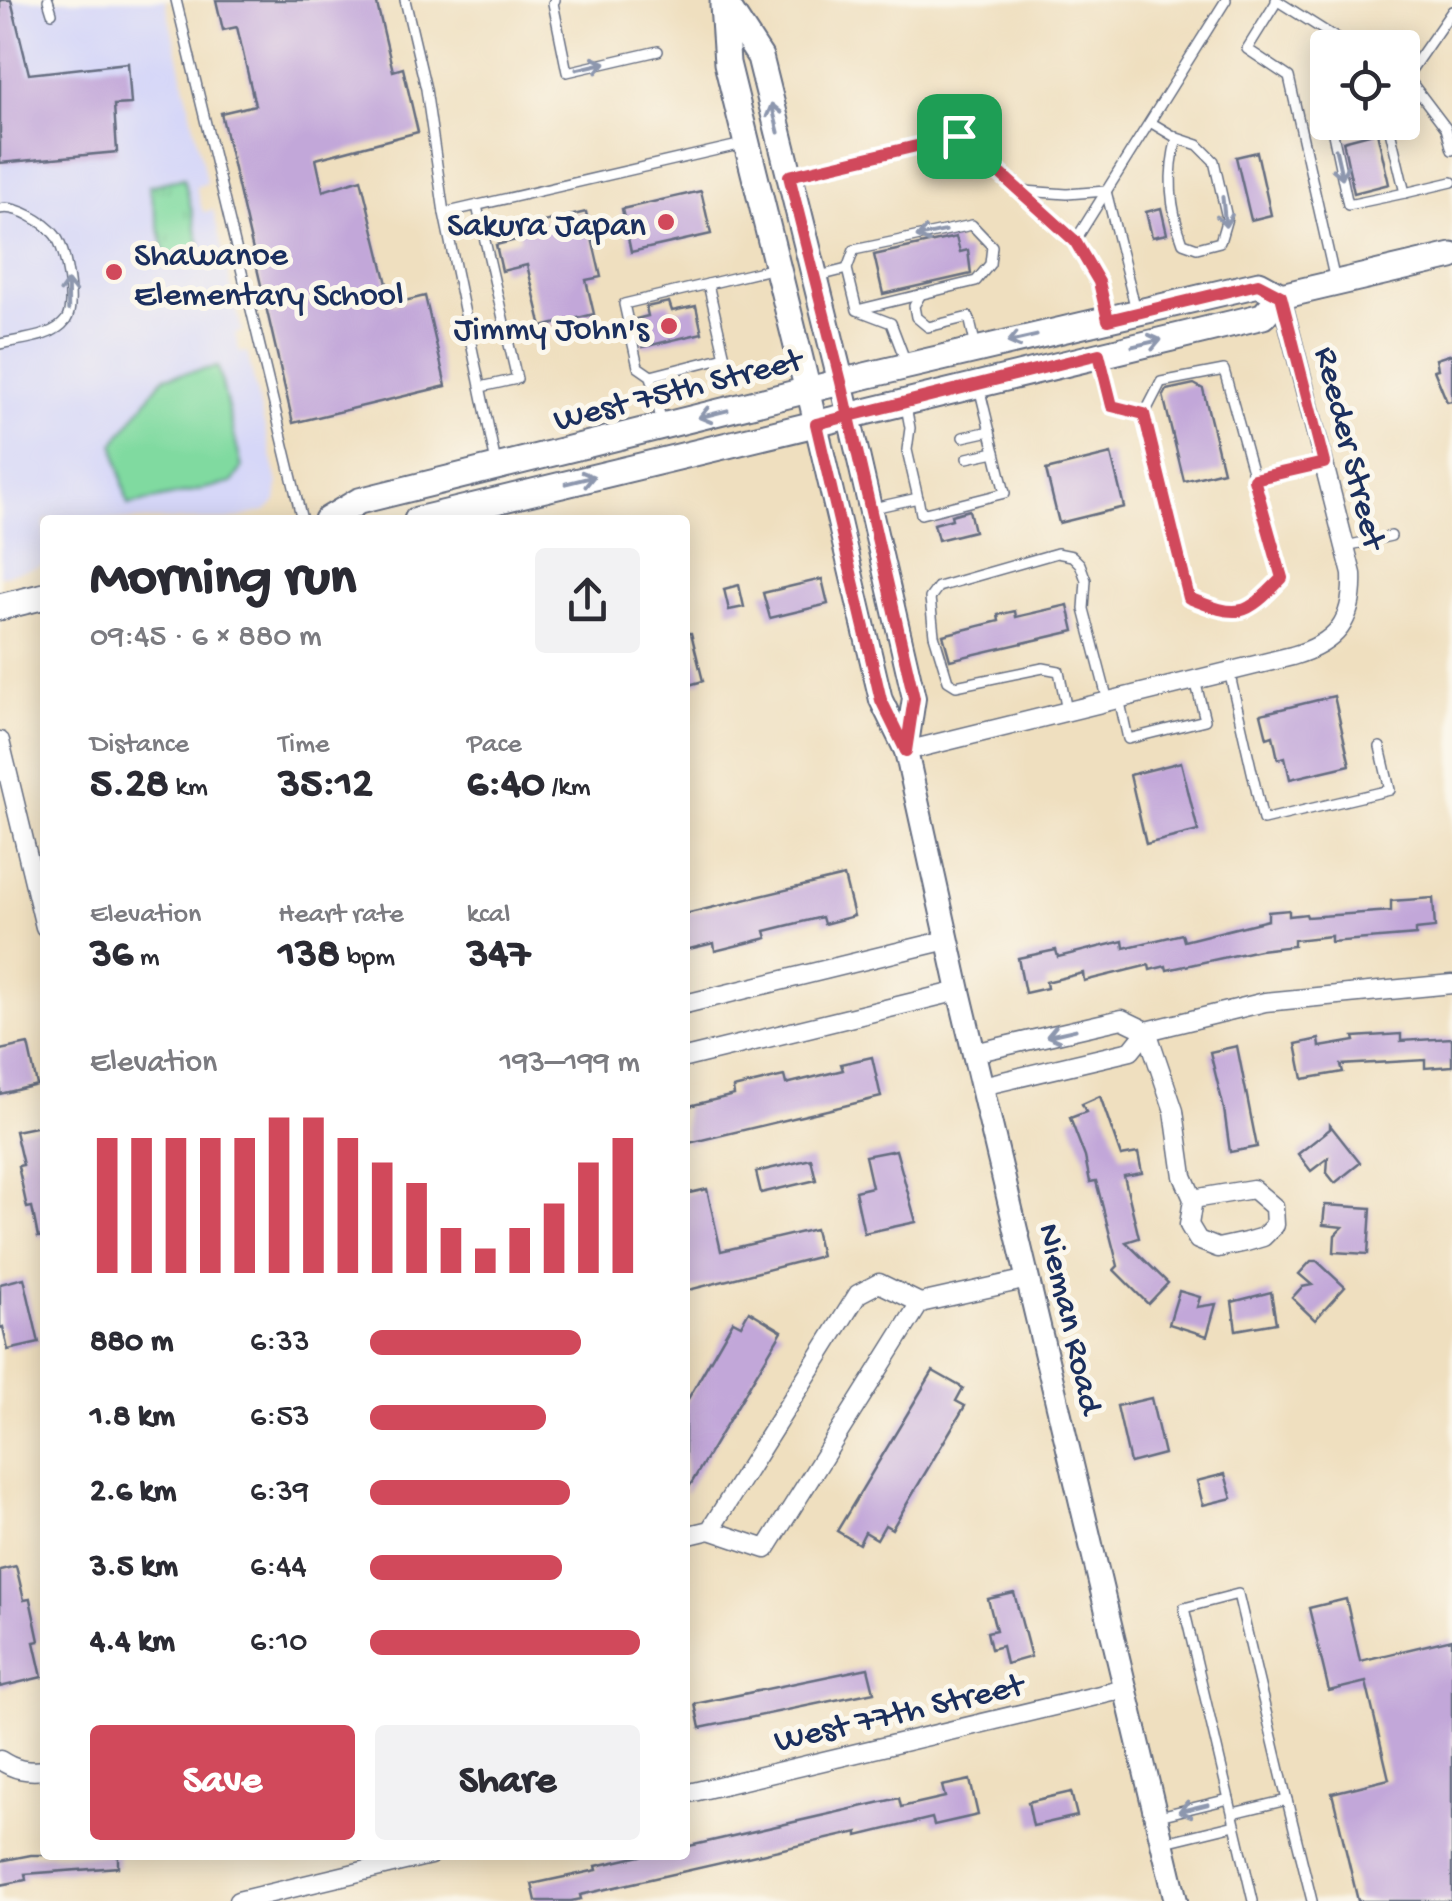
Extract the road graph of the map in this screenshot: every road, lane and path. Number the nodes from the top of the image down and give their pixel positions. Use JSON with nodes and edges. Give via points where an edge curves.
{"nodes":[{"id":1,"x":48,"y":0,"type":"edge"},
{"id":2,"x":176,"y":0,"type":"edge"},
{"id":3,"x":405,"y":0,"type":"edge"},
{"id":4,"x":555,"y":0,"type":"edge"},
{"id":5,"x":723,"y":0,"type":"edge"},
{"id":6,"x":1226,"y":0,"type":"edge"},
{"id":7,"x":1276,"y":0,"type":"edge"},
{"id":8,"x":1452,"y":12,"type":"edge"},
{"id":9,"x":52,"y":14,"type":"dead end"},
{"id":10,"x":1324,"y":30,"type":"edge"},
{"id":11,"x":658,"y":51,"type":"dead end"},
{"id":12,"x":1420,"y":57,"type":"edge"},
{"id":13,"x":1420,"y":98,"type":"edge"},
{"id":14,"x":1150,"y":122,"type":"junction"},
{"id":15,"x":1177,"y":138,"type":"junction"},
{"id":16,"x":1333,"y":140,"type":"edge"},
{"id":17,"x":1393,"y":140,"type":"edge"},
{"id":18,"x":747,"y":143,"type":"junction"},
{"id":19,"x":1452,"y":150,"type":"edge"},
{"id":20,"x":789,"y":176,"type":"junction"},
{"id":21,"x":1452,"y":182,"type":"edge"},
{"id":22,"x":1022,"y":190,"type":"junction"},
{"id":23,"x":1106,"y":191,"type":"junction"},
{"id":24,"x":1406,"y":192,"type":"junction"},
{"id":25,"x":477,"y":206,"type":"junction"},
{"id":26,"x":0,"y":208,"type":"edge"},
{"id":27,"x":444,"y":214,"type":"junction"},
{"id":28,"x":1075,"y":241,"type":"junction"},
{"id":29,"x":1452,"y":256,"type":"edge"},
{"id":30,"x":778,"y":267,"type":"junction"},
{"id":31,"x":846,"y":269,"type":"junction"},
{"id":32,"x":814,"y":277,"type":"junction"},
{"id":33,"x":708,"y":284,"type":"junction"},
{"id":34,"x":1336,"y":284,"type":"junction"},
{"id":35,"x":922,"y":294,"type":"junction"},
{"id":36,"x":1281,"y":296,"type":"junction"},
{"id":37,"x":856,"y":310,"type":"junction"},
{"id":38,"x":1136,"y":313,"type":"junction"},
{"id":39,"x":1108,"y":320,"type":"junction"},
{"id":40,"x":0,"y":344,"type":"edge"},
{"id":41,"x":977,"y":350,"type":"junction"},
{"id":42,"x":1099,"y":354,"type":"junction"},
{"id":43,"x":908,"y":365,"type":"junction"},
{"id":44,"x":651,"y":376,"type":"junction"},
{"id":45,"x":841,"y":382,"type":"junction"},
{"id":46,"x":978,"y":384,"type":"junction"},
{"id":47,"x":480,"y":387,"type":"junction"},
{"id":48,"x":808,"y":391,"type":"junction"},
{"id":49,"x":905,"y":402,"type":"junction"},
{"id":50,"x":1144,"y":414,"type":"junction"},
{"id":51,"x":848,"y":416,"type":"junction"},
{"id":52,"x":816,"y":424,"type":"junction"},
{"id":53,"x":663,"y":427,"type":"junction"},
{"id":54,"x":990,"y":431,"type":"junction"},
{"id":55,"x":963,"y":437,"type":"dead end"},
{"id":56,"x":922,"y":447,"type":"dead end"},
{"id":57,"x":908,"y":450,"type":"junction"},
{"id":58,"x":995,"y":452,"type":"junction"},
{"id":59,"x":968,"y":458,"type":"dead end"},
{"id":60,"x":1324,"y":463,"type":"junction"},
{"id":61,"x":497,"y":467,"type":"junction"},
{"id":62,"x":926,"y":468,"type":"dead end"},
{"id":63,"x":912,"y":471,"type":"junction"},
{"id":64,"x":1254,"y":479,"type":"junction"},
{"id":65,"x":918,"y":498,"type":"junction"},
{"id":66,"x":870,"y":508,"type":"junction"},
{"id":67,"x":301,"y":515,"type":"edge"},
{"id":68,"x":335,"y":515,"type":"edge"},
{"id":69,"x":438,"y":515,"type":"edge"},
{"id":70,"x":1391,"y":536,"type":"dead end"},
{"id":71,"x":1346,"y":546,"type":"junction"},
{"id":72,"x":40,"y":597,"type":"edge"},
{"id":73,"x":0,"y":606,"type":"edge"},
{"id":74,"x":1229,"y":672,"type":"junction"},
{"id":75,"x":1195,"y":680,"type":"junction"},
{"id":76,"x":1114,"y":700,"type":"junction"},
{"id":77,"x":1067,"y":711,"type":"junction"},
{"id":78,"x":0,"y":741,"type":"edge"},
{"id":79,"x":1380,"y":747,"type":"dead end"},
{"id":80,"x":906,"y":751,"type":"junction"},
{"id":81,"x":40,"y":906,"type":"edge"},
{"id":82,"x":947,"y":940,"type":"junction"},
{"id":83,"x":1452,"y":984,"type":"edge"},
{"id":84,"x":959,"y":991,"type":"junction"},
{"id":85,"x":690,"y":1003,"type":"edge"},
{"id":86,"x":1147,"y":1031,"type":"junction"},
{"id":87,"x":974,"y":1053,"type":"junction"},
{"id":88,"x":690,"y":1057,"type":"edge"},
{"id":89,"x":982,"y":1086,"type":"junction"},
{"id":90,"x":1193,"y":1198,"type":"junction"},
{"id":91,"x":1028,"y":1279,"type":"junction"},
{"id":92,"x":920,"y":1302,"type":"junction"},
{"id":93,"x":710,"y":1530,"type":"junction"},
{"id":94,"x":690,"y":1535,"type":"edge"},
{"id":95,"x":1125,"y":1689,"type":"junction"},
{"id":96,"x":0,"y":1760,"type":"edge"},
{"id":97,"x":40,"y":1771,"type":"edge"},
{"id":98,"x":690,"y":1793,"type":"edge"},
{"id":99,"x":1229,"y":1798,"type":"junction"},
{"id":100,"x":1287,"y":1800,"type":"junction"},
{"id":101,"x":1232,"y":1813,"type":"junction"},
{"id":102,"x":1156,"y":1817,"type":"junction"},
{"id":103,"x":1235,"y":1825,"type":"junction"},
{"id":104,"x":1162,"y":1843,"type":"junction"},
{"id":105,"x":409,"y":1860,"type":"edge"},
{"id":106,"x":238,"y":1901,"type":"edge"},
{"id":107,"x":1176,"y":1901,"type":"edge"},
{"id":108,"x":1253,"y":1901,"type":"edge"},
{"id":109,"x":1312,"y":1901,"type":"edge"}],
"edges":[{"from":1,"to":9,"type":"lane"},
{"from":2,"to":67,"type":"lane"},
{"from":3,"to":27,"type":"lane"},
{"from":4,"to":11,"type":"lane","one_way":true,"via":[[567,72]]},
{"from":5,"to":18,"type":"main road","name":"Nieman Road","via":[[727,63]]},
{"from":20,"to":5,"type":"main road","name":"Nieman Road","one_way":true,"via":[[760,57]]},
{"from":6,"to":14,"type":"lane"},
{"from":7,"to":10,"type":"lane"},
{"from":7,"to":34,"type":"lane","via":[[1246,49],[1288,77]]},
{"from":8,"to":12,"type":"lane"},
{"from":13,"to":19,"type":"lane","via":[[1446,128]]},
{"from":14,"to":15,"type":"lane"},
{"from":14,"to":23,"type":"lane"},
{"from":15,"to":15,"type":"lane","one_way":true,"via":[[1198,145],[1214,162],[1227,218],[1220,242],[1184,244],[1176,226],[1169,165]]},
{"from":16,"to":24,"type":"lane","one_way":true,"via":[[1348,205]]},
{"from":17,"to":24,"type":"lane"},
{"from":18,"to":25,"type":"lane"},
{"from":18,"to":30,"type":"main road","name":"Nieman Road"},
{"from":20,"to":22,"type":"lane","via":[[959,136]]},
{"from":20,"to":32,"type":"main road","name":"Nieman Road"},
{"from":21,"to":24,"type":"lane"},
{"from":22,"to":23,"type":"lane"},
{"from":22,"to":28,"type":"lane"},
{"from":23,"to":28,"type":"lane"},
{"from":23,"to":38,"type":"lane"},
{"from":25,"to":27,"type":"lane"},
{"from":25,"to":47,"type":"lane","via":[[517,379]]},
{"from":40,"to":26,"type":"lane","one_way":true,"via":[[52,332],[67,318],[72,294],[56,236],[35,219]]},
{"from":27,"to":47,"type":"lane"},
{"from":28,"to":39,"type":"lane","via":[[1099,282]]},
{"from":29,"to":34,"type":"main road","name":"West 75th Street"},
{"from":30,"to":33,"type":"lane"},
{"from":30,"to":48,"type":"main road","name":"Nieman Road"},
{"from":31,"to":32,"type":"lane"},
{"from":35,"to":31,"type":"lane","one_way":true,"via":[[976,281],[990,264],[992,246],[984,234],[972,224],[854,250]]},
{"from":31,"to":37,"type":"lane"},
{"from":32,"to":45,"type":"main road","name":"Nieman Road"},
{"from":33,"to":44,"type":"lane","via":[[725,357]]},
{"from":33,"to":44,"type":"lane","via":[[624,304],[638,368]]},
{"from":34,"to":36,"type":"main road","name":"West 75th Street"},
{"from":35,"to":37,"type":"lane"},
{"from":35,"to":41,"type":"lane","via":[[916,317],[928,327],[969,317]]},
{"from":36,"to":38,"type":"main road","name":"West 75th Street","via":[[1258,284]]},
{"from":42,"to":36,"type":"main road","name":"West 75th Street","one_way":true,"via":[[1263,316]]},
{"from":36,"to":60,"type":"street","name":"Reeder Street"},
{"from":37,"to":43,"type":"lane","via":[[891,322]]},
{"from":38,"to":39,"type":"main road","name":"West 75th Street"},
{"from":39,"to":41,"type":"main road","name":"West 75th Street","one_way":true},
{"from":41,"to":43,"type":"main road","name":"West 75th Street"},
{"from":42,"to":46,"type":"main road","name":"West 75th Street"},
{"from":42,"to":50,"type":"lane","via":[[1112,406]]},
{"from":43,"to":45,"type":"main road","name":"West 75th Street"},
{"from":44,"to":53,"type":"lane"},
{"from":45,"to":48,"type":"main road","name":"West 75th Street"},
{"from":45,"to":51,"type":"street","name":"Nieman Road"},
{"from":46,"to":49,"type":"main road","name":"West 75th Street"},
{"from":46,"to":54,"type":"lane"},
{"from":47,"to":61,"type":"lane"},
{"from":48,"to":52,"type":"street","name":"Nieman Road"},
{"from":48,"to":53,"type":"main road","name":"West 75th Street","one_way":true},
{"from":49,"to":51,"type":"main road","name":"West 75th Street"},
{"from":49,"to":57,"type":"lane"},
{"from":50,"to":64,"type":"lane","via":[[1161,382],[1224,370]]},
{"from":50,"to":64,"type":"lane","via":[[1189,598],[1227,613],[1255,606],[1282,578]]},
{"from":51,"to":52,"type":"main road","name":"West 75th Street"},
{"from":51,"to":66,"type":"street","name":"Nieman Road"},
{"from":69,"to":52,"type":"main road","name":"West 75th Street","one_way":true},
{"from":52,"to":80,"type":"street","name":"Nieman Road","via":[[881,700]]},
{"from":53,"to":61,"type":"main road","name":"West 75th Street"},
{"from":54,"to":55,"type":"lane"},
{"from":54,"to":58,"type":"lane"},
{"from":56,"to":57,"type":"lane"},
{"from":57,"to":63,"type":"lane"},
{"from":58,"to":59,"type":"lane"},
{"from":58,"to":65,"type":"lane","via":[[1005,493],[921,514]]},
{"from":60,"to":64,"type":"lane"},
{"from":60,"to":71,"type":"street","name":"Reeder Street"},
{"from":61,"to":68,"type":"main road","name":"West 75th Street","via":[[359,501]]},
{"from":62,"to":63,"type":"lane"},
{"from":63,"to":65,"type":"lane"},
{"from":65,"to":66,"type":"lane"},
{"from":66,"to":80,"type":"street","name":"Nieman Road","via":[[914,698]]},
{"from":70,"to":71,"type":"lane"},
{"from":71,"to":74,"type":"street","name":"Reeder Street","via":[[1353,596],[1333,637],[1315,649]]},
{"from":72,"to":73,"type":"main road"},
{"from":74,"to":75,"type":"street"},
{"from":74,"to":79,"type":"lane","via":[[1262,820],[1390,790]]},
{"from":75,"to":76,"type":"street"},
{"from":75,"to":76,"type":"lane","via":[[1205,720],[1128,739]]},
{"from":76,"to":77,"type":"street"},
{"from":76,"to":77,"type":"lane","via":[[1084,609],[1086,580],[1072,556],[1057,554],[938,587],[930,598],[948,681],[956,686],[1043,668],[1059,671]]},
{"from":77,"to":80,"type":"street"},
{"from":78,"to":81,"type":"street"},
{"from":80,"to":82,"type":"street","name":"Nieman Road"},
{"from":82,"to":84,"type":"street","name":"Nieman Road"},
{"from":82,"to":85,"type":"street"},
{"from":83,"to":86,"type":"street","via":[[1265,1002]]},
{"from":84,"to":87,"type":"street","name":"Nieman Road"},
{"from":84,"to":88,"type":"street"},
{"from":86,"to":87,"type":"street","one_way":true,"via":[[1122,1019]]},
{"from":86,"to":89,"type":"street","via":[[1130,1050]]},
{"from":86,"to":90,"type":"street"},
{"from":87,"to":89,"type":"street","name":"Nieman Road"},
{"from":89,"to":91,"type":"street","name":"Nieman Road"},
{"from":90,"to":90,"type":"street","via":[[1189,1225],[1198,1240],[1218,1248],[1263,1237],[1275,1225],[1274,1206],[1252,1189]]},
{"from":91,"to":92,"type":"street"},
{"from":91,"to":95,"type":"street","name":"Nieman Road"},
{"from":92,"to":93,"type":"street","via":[[880,1283],[858,1294]]},
{"from":92,"to":93,"type":"street","via":[[766,1549]]},
{"from":93,"to":94,"type":"street"},
{"from":95,"to":98,"type":"street","name":"West 77th Street"},
{"from":95,"to":102,"type":"street","name":"Nieman Road"},
{"from":96,"to":97,"type":"street"},
{"from":99,"to":100,"type":"lane","via":[[1184,1608],[1238,1594]]},
{"from":99,"to":101,"type":"lane"},
{"from":99,"to":102,"type":"lane","one_way":true},
{"from":100,"to":101,"type":"lane"},
{"from":100,"to":109,"type":"lane"},
{"from":101,"to":103,"type":"lane"},
{"from":102,"to":104,"type":"street","name":"Nieman Road"},
{"from":103,"to":104,"type":"lane"},
{"from":103,"to":108,"type":"lane"},
{"from":104,"to":107,"type":"street","name":"Nieman Road"},
{"from":105,"to":106,"type":"street"}]}
